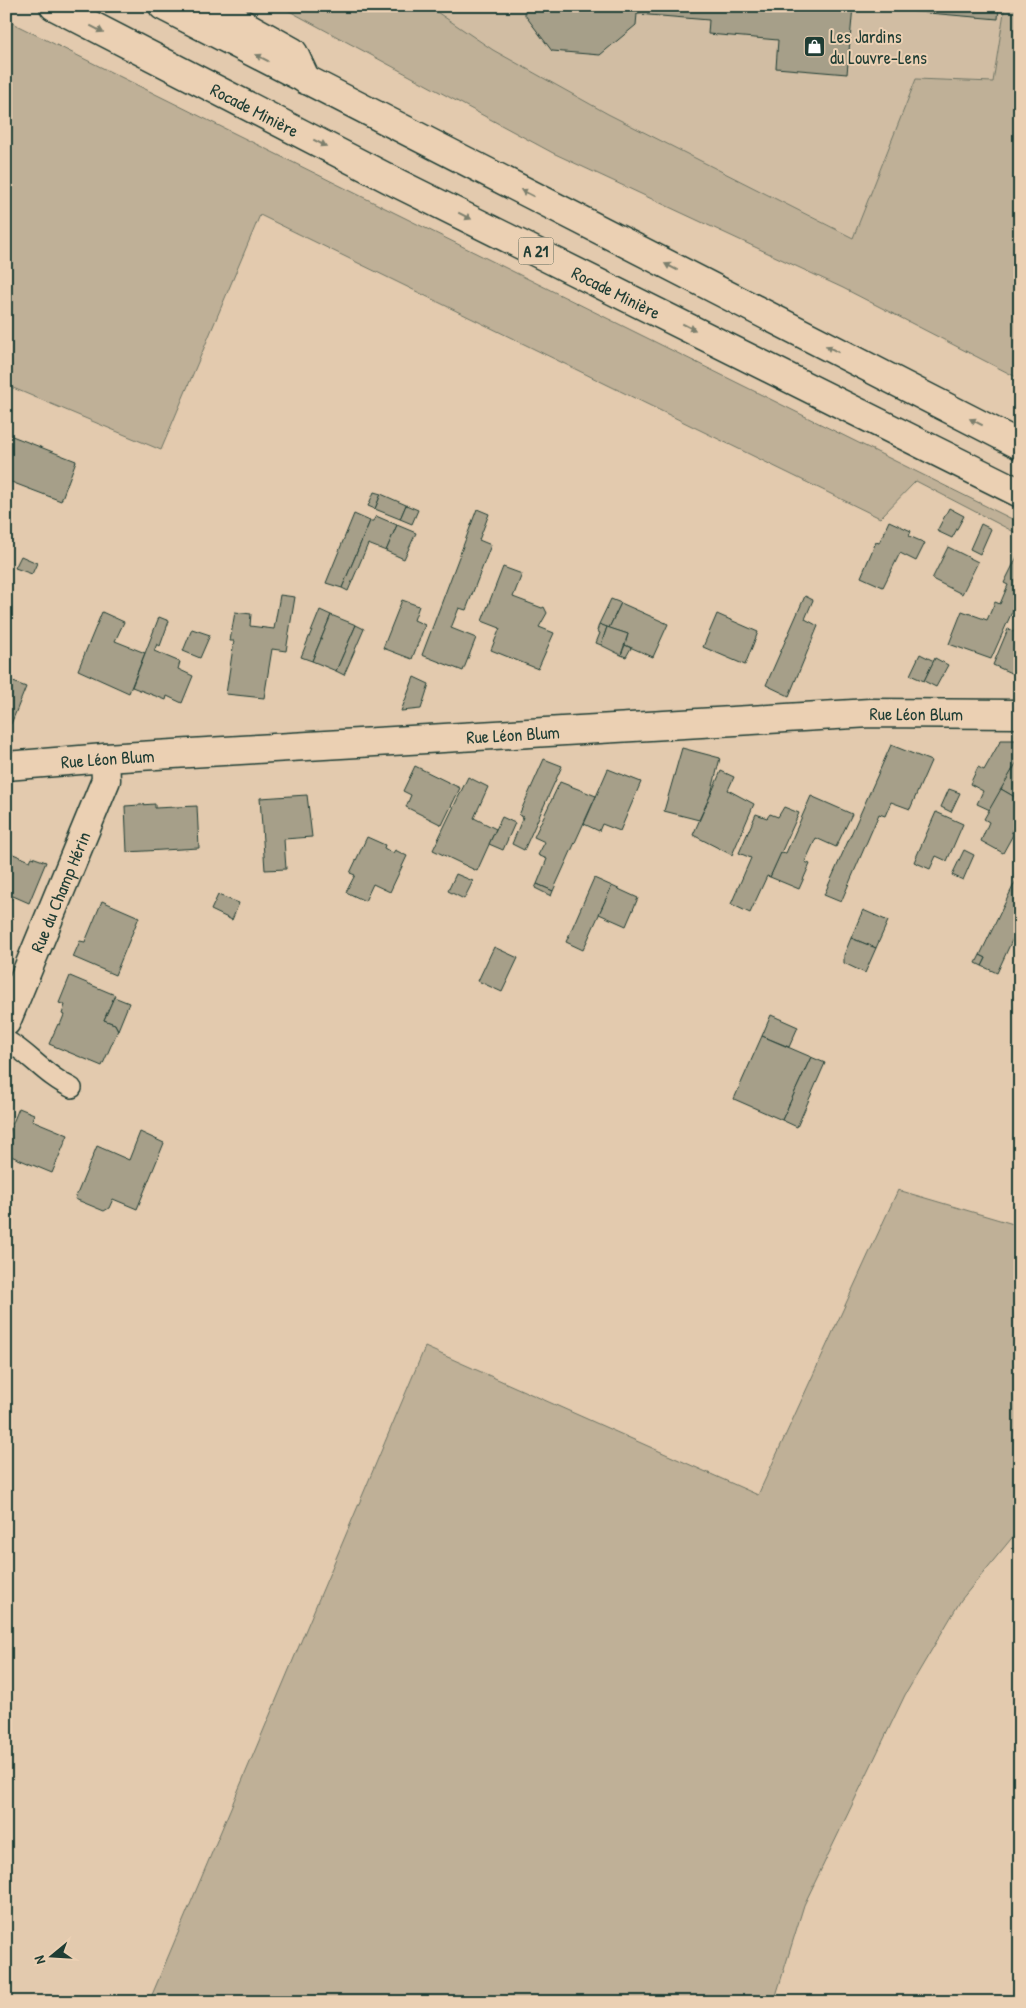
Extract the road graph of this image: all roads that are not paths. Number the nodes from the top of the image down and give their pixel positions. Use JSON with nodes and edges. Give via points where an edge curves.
{"nodes":[{"id":1,"x":54,"y":6,"type":"edge"},
{"id":2,"x":163,"y":6,"type":"edge"},
{"id":3,"x":210,"y":6,"type":"edge"},
{"id":4,"x":306,"y":80,"type":"junction"},
{"id":5,"x":1020,"y":445,"type":"edge"},
{"id":6,"x":1020,"y":493,"type":"edge"},
{"id":7,"x":1020,"y":714,"type":"edge"},
{"id":8,"x":105,"y":758,"type":"junction"},
{"id":9,"x":6,"y":766,"type":"edge"},
{"id":10,"x":6,"y":1022,"type":"edge"},
{"id":11,"x":6,"y":1040,"type":"edge"},
{"id":12,"x":72,"y":1088,"type":"dead end"}],
"edges":[{"from":1,"to":6,"type":"main road","name":"Rocade Minière","number":"A 21","one_way":true,"via":[[399,184]]},
{"from":4,"to":2,"type":"main road","one_way":true},
{"from":3,"to":4,"type":"main road","via":[[293,52]]},
{"from":5,"to":4,"type":"main road","one_way":true},
{"from":7,"to":8,"type":"main road","name":"Rue Léon Blum","via":[[870,713]]},
{"from":8,"to":9,"type":"main road","name":"Rue Léon Blum"},
{"from":8,"to":10,"type":"main road","name":"Rue du Champ Hérin","via":[[106,780]]},
{"from":11,"to":12,"type":"lane","via":[[23,1050],[58,1082]]}]}
